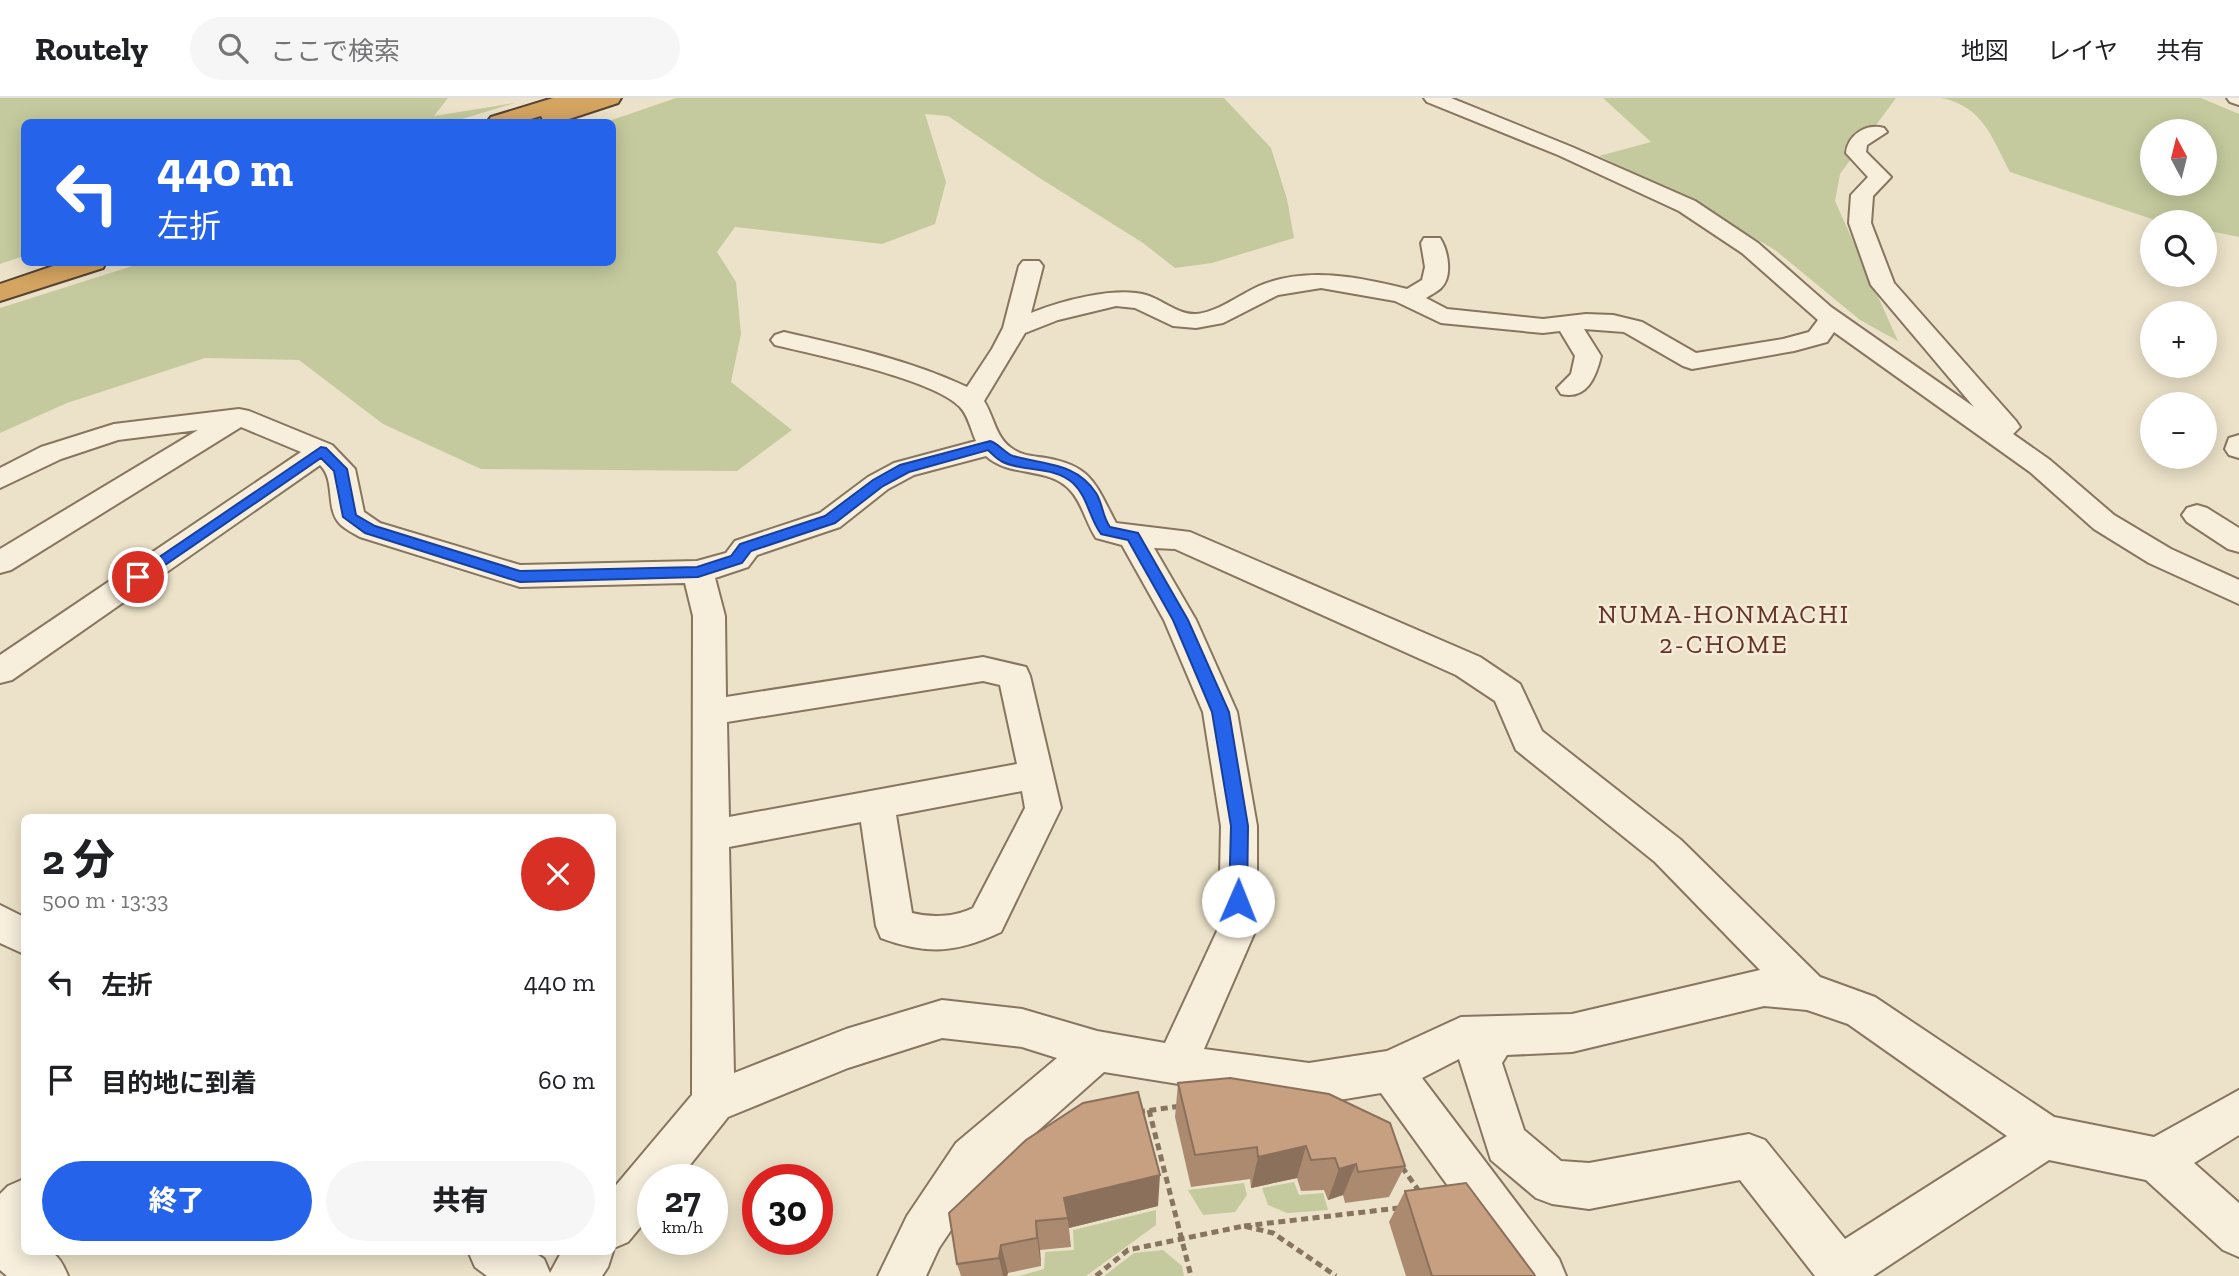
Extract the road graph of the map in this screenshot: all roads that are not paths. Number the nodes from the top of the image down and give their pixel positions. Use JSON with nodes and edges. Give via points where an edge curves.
{"nodes":[{"id":1,"x":576,"y":98,"type":"edge"},
{"id":2,"x":610,"y":98,"type":"edge"},
{"id":3,"x":1434,"y":98,"type":"edge"},
{"id":4,"x":509,"y":119,"type":"edge"},
{"id":5,"x":544,"y":119,"type":"edge"},
{"id":6,"x":1877,"y":132,"type":"dead end"},
{"id":7,"x":1432,"y":243,"type":"dead end"},
{"id":8,"x":36,"y":266,"type":"edge"},
{"id":9,"x":81,"y":266,"type":"edge"},
{"id":10,"x":1031,"y":266,"type":"dead end"},
{"id":11,"x":0,"y":278,"type":"edge"},
{"id":12,"x":0,"y":293,"type":"edge"},
{"id":13,"x":1409,"y":298,"type":"junction"},
{"id":14,"x":1832,"y":319,"type":"junction"},
{"id":15,"x":1569,"y":325,"type":"junction"},
{"id":16,"x":1015,"y":328,"type":"junction"},
{"id":17,"x":784,"y":340,"type":"dead end"},
{"id":18,"x":1570,"y":388,"type":"dead end"},
{"id":19,"x":971,"y":400,"type":"junction"},
{"id":20,"x":239,"y":417,"type":"junction"},
{"id":21,"x":990,"y":446,"type":"junction"},
{"id":22,"x":321,"y":451,"type":"junction"},
{"id":23,"x":2040,"y":466,"type":"junction"},
{"id":24,"x":0,"y":479,"type":"edge"},
{"id":25,"x":2197,"y":516,"type":"dead end"},
{"id":26,"x":1133,"y":537,"type":"junction"},
{"id":27,"x":2239,"y":541,"type":"edge"},
{"id":28,"x":0,"y":563,"type":"edge"},
{"id":29,"x":698,"y":572,"type":"junction"},
{"id":30,"x":2239,"y":593,"type":"edge"},
{"id":31,"x":0,"y":671,"type":"edge"},
{"id":32,"x":710,"y":712,"type":"junction"},
{"id":33,"x":1037,"y":774,"type":"junction"},
{"id":34,"x":876,"y":804,"type":"junction"},
{"id":35,"x":713,"y":835,"type":"junction"},
{"id":36,"x":0,"y":922,"type":"edge"},
{"id":37,"x":21,"y":935,"type":"edge"},
{"id":38,"x":1807,"y":991,"type":"junction"},
{"id":39,"x":1495,"y":1036,"type":"junction"},
{"id":40,"x":1097,"y":1051,"type":"junction"},
{"id":41,"x":1176,"y":1065,"type":"junction"},
{"id":42,"x":1391,"y":1071,"type":"junction"},
{"id":43,"x":712,"y":1102,"type":"junction"},
{"id":44,"x":2239,"y":1111,"type":"edge"},
{"id":45,"x":2045,"y":1137,"type":"junction"},
{"id":46,"x":2157,"y":1160,"type":"junction"},
{"id":47,"x":21,"y":1205,"type":"edge"},
{"id":48,"x":616,"y":1221,"type":"edge"},
{"id":49,"x":0,"y":1227,"type":"edge"},
{"id":50,"x":2239,"y":1234,"type":"edge"},
{"id":51,"x":0,"y":1240,"type":"edge"},
{"id":52,"x":497,"y":1255,"type":"edge"},
{"id":53,"x":589,"y":1255,"type":"edge"},
{"id":54,"x":44,"y":1276,"type":"edge"},
{"id":55,"x":527,"y":1276,"type":"edge"},
{"id":56,"x":572,"y":1276,"type":"edge"},
{"id":57,"x":902,"y":1276,"type":"edge"},
{"id":58,"x":1542,"y":1276,"type":"edge"}],
"edges":[{"from":1,"to":4,"type":"highway"},
{"from":2,"to":5,"type":"highway"},
{"from":3,"to":14,"type":"street","via":[[1687,206],[1750,248]]},
{"from":6,"to":23,"type":"street","via":[[1857,142],[1856,153],[1881,177],[1862,195],[1860,223],[1884,285]]},
{"from":7,"to":13,"type":"street","via":[[1437,267],[1433,283]]},
{"from":8,"to":11,"type":"highway"},
{"from":9,"to":12,"type":"highway"},
{"from":10,"to":16,"type":"street"},
{"from":13,"to":15,"type":"street","via":[[1441,316]]},
{"from":13,"to":16,"type":"street","via":[[1352,285],[1302,282],[1270,290],[1214,318],[1196,321],[1182,321],[1140,301],[1116,299],[1050,314]]},
{"from":14,"to":15,"type":"street","via":[[1818,337],[1692,361],[1633,327],[1586,321]]},
{"from":14,"to":23,"type":"street"},
{"from":15,"to":18,"type":"street","via":[[1588,356],[1583,377]]},
{"from":16,"to":19,"type":"street"},
{"from":17,"to":19,"type":"street","via":[[944,385]]},
{"from":19,"to":21,"type":"street"},
{"from":20,"to":22,"type":"street"},
{"from":20,"to":24,"type":"street","via":[[114,432],[51,453]]},
{"from":20,"to":28,"type":"street"},
{"from":21,"to":26,"type":"street","via":[[1006,458],[1062,470],[1077,479],[1090,495],[1106,531]]},
{"from":21,"to":29,"type":"street","via":[[904,468],[830,520],[746,548],[737,560]]},
{"from":22,"to":29,"type":"street","via":[[341,469],[350,517],[370,530],[472,563],[520,576]]},
{"from":22,"to":31,"type":"street"},
{"from":23,"to":30,"type":"street","via":[[2104,522],[2160,556]]},
{"from":25,"to":27,"type":"street"},
{"from":26,"to":38,"type":"street","via":[[1179,539],[1468,666],[1508,693],[1528,740],[1668,851]]},
{"from":26,"to":41,"type":"street","via":[[1180,620],[1220,712],[1239,826],[1238,927]]},
{"from":29,"to":32,"type":"street","via":[[709,616]]},
{"from":32,"to":33,"type":"street","via":[[983,668],[1014,676]]},
{"from":32,"to":35,"type":"street"},
{"from":33,"to":34,"type":"street"},
{"from":33,"to":34,"type":"street","via":[[1043,808],[987,920],[965,930],[926,934],[895,926]]},
{"from":34,"to":35,"type":"street"},
{"from":35,"to":43,"type":"street"},
{"from":36,"to":37,"type":"street"},
{"from":38,"to":39,"type":"street","via":[[1764,988],[1572,1033]]},
{"from":38,"to":45,"type":"street","via":[[1861,1010]]},
{"from":39,"to":42,"type":"street","via":[[1461,1037]]},
{"from":39,"to":45,"type":"street","via":[[1480,1060],[1507,1144],[1552,1182],[1589,1186],[1749,1156],[1840,1270]]},
{"from":40,"to":41,"type":"street"},
{"from":40,"to":43,"type":"street","via":[[1022,1028],[942,1019],[846,1049]]},
{"from":40,"to":57,"type":"street","via":[[972,1159],[923,1232]]},
{"from":41,"to":42,"type":"street","via":[[1309,1084]]},
{"from":42,"to":58,"type":"street"},
{"from":43,"to":48,"type":"street"},
{"from":44,"to":46,"type":"street"},
{"from":45,"to":46,"type":"street"},
{"from":46,"to":50,"type":"street"},
{"from":47,"to":49,"type":"street"},
{"from":51,"to":54,"type":"street"},
{"from":52,"to":55,"type":"street"},
{"from":53,"to":56,"type":"street"}]}
